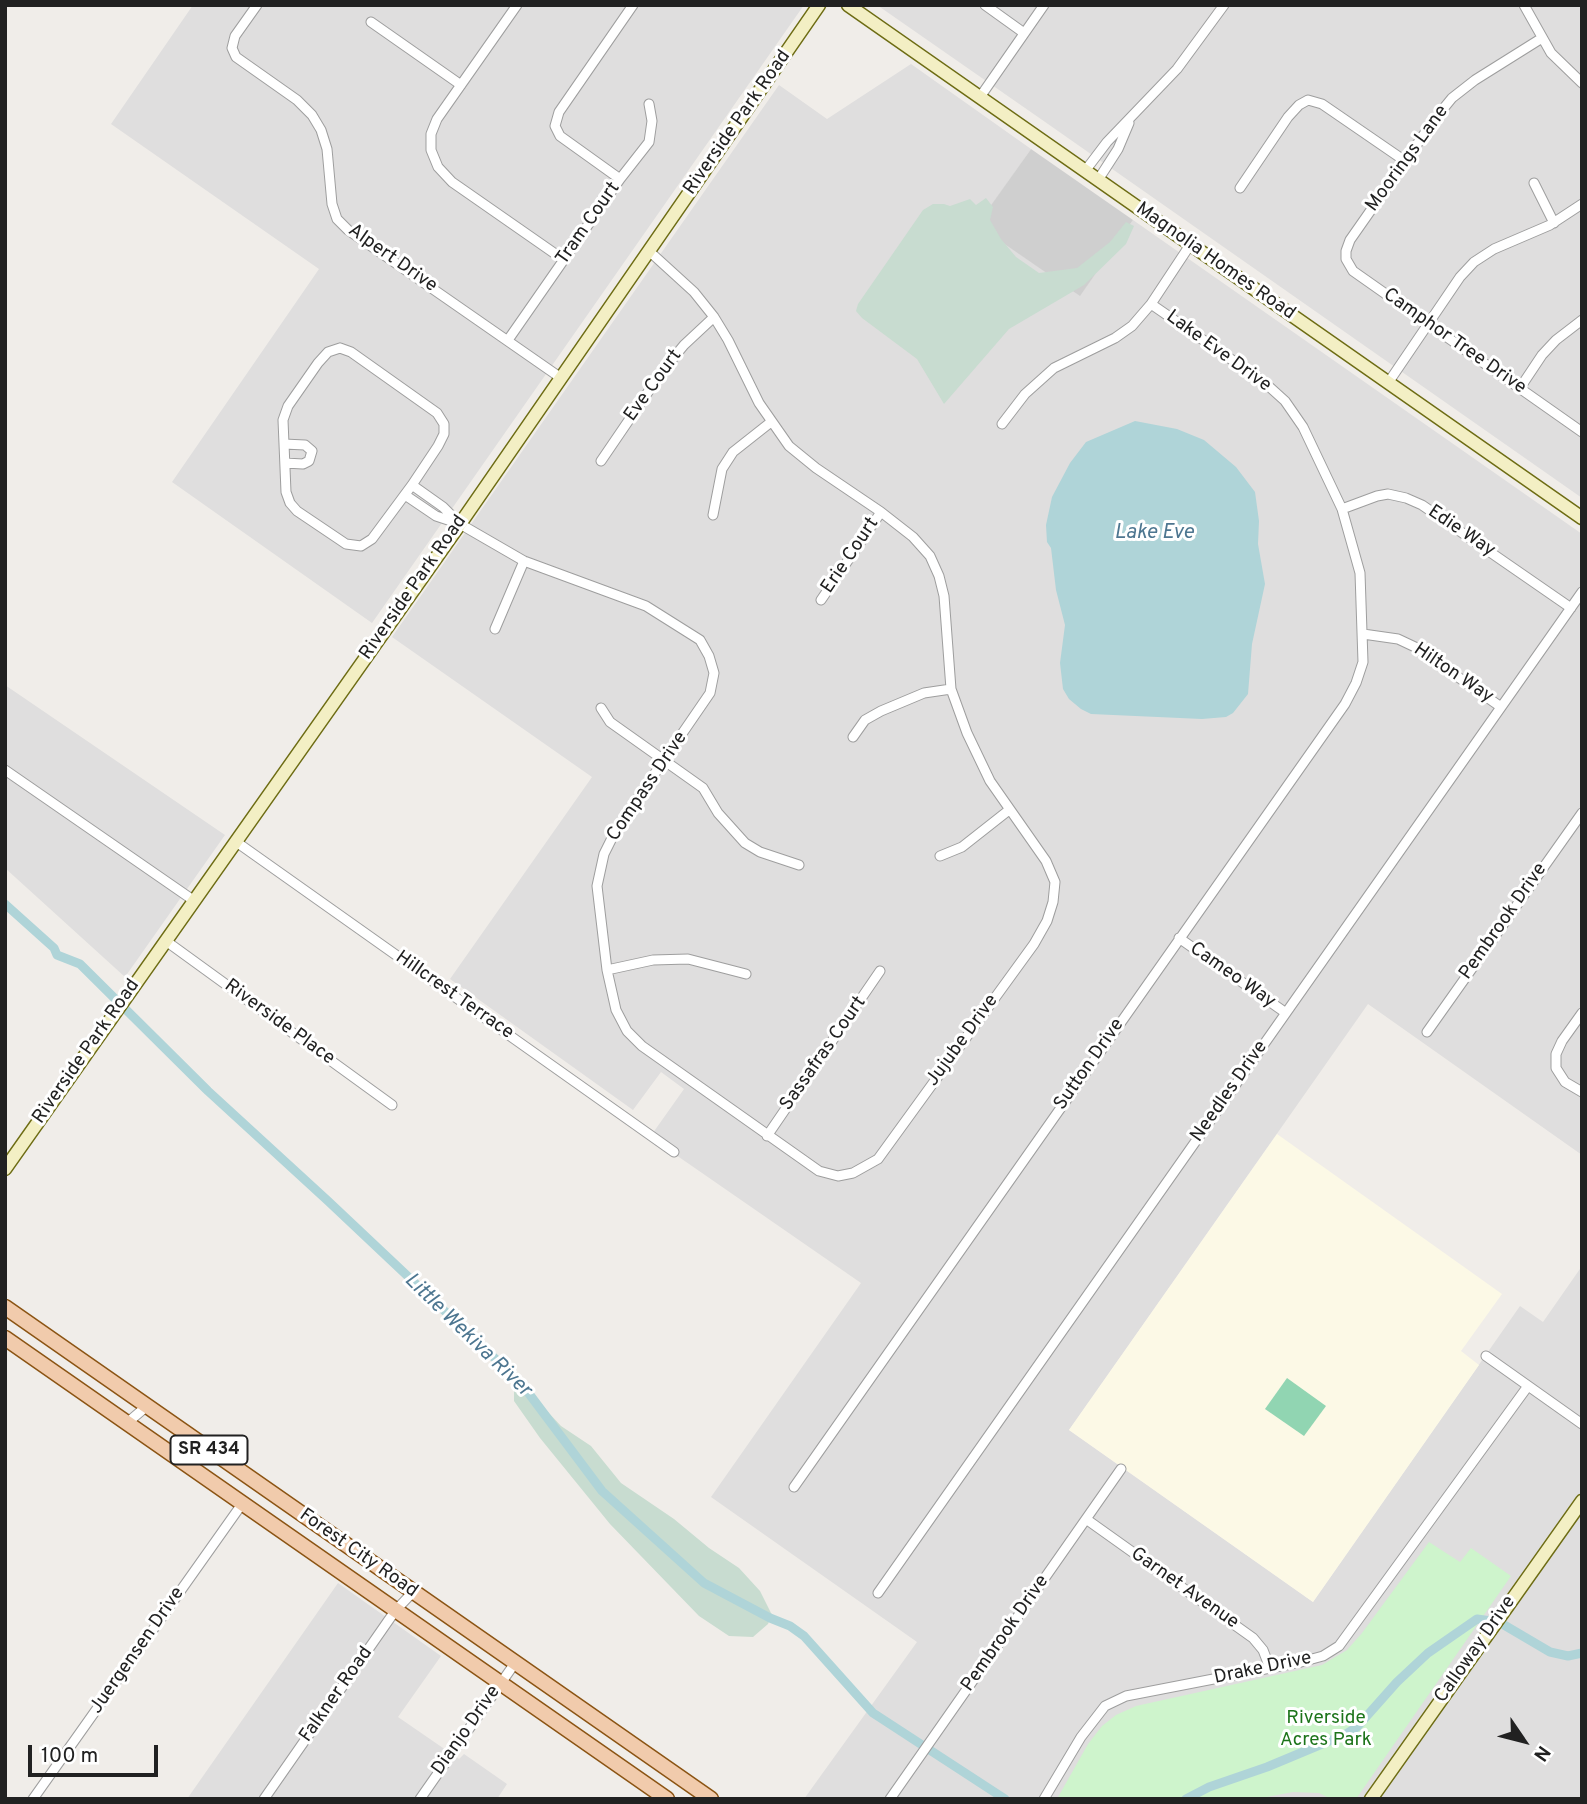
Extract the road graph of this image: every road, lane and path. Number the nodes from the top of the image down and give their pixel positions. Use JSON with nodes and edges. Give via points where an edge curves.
{"nodes":[{"id":1,"x":257,"y":5,"type":"edge"},
{"id":2,"x":517,"y":5,"type":"edge"},
{"id":3,"x":632,"y":5,"type":"edge"},
{"id":4,"x":819,"y":5,"type":"edge"},
{"id":5,"x":848,"y":5,"type":"edge"},
{"id":6,"x":985,"y":5,"type":"edge"},
{"id":7,"x":1044,"y":5,"type":"edge"},
{"id":8,"x":1224,"y":5,"type":"edge"},
{"id":9,"x":1524,"y":5,"type":"edge"},
{"id":10,"x":370,"y":22,"type":"dead end"},
{"id":11,"x":1024,"y":33,"type":"junction"},
{"id":12,"x":1542,"y":38,"type":"junction"},
{"id":13,"x":1582,"y":83,"type":"edge"},
{"id":14,"x":461,"y":85,"type":"junction"},
{"id":15,"x":980,"y":97,"type":"junction"},
{"id":16,"x":649,"y":104,"type":"dead end"},
{"id":17,"x":1131,"y":118,"type":"junction"},
{"id":18,"x":1102,"y":148,"type":"junction"},
{"id":19,"x":1114,"y":157,"type":"junction"},
{"id":20,"x":1405,"y":161,"type":"junction"},
{"id":21,"x":1085,"y":171,"type":"junction"},
{"id":22,"x":620,"y":180,"type":"junction"},
{"id":23,"x":1098,"y":180,"type":"junction"},
{"id":24,"x":1534,"y":183,"type":"dead end"},
{"id":25,"x":1240,"y":188,"type":"dead end"},
{"id":26,"x":1582,"y":204,"type":"edge"},
{"id":27,"x":1553,"y":223,"type":"junction"},
{"id":28,"x":1350,"y":240,"type":"joint"},
{"id":29,"x":1190,"y":245,"type":"junction"},
{"id":30,"x":649,"y":251,"type":"junction"},
{"id":31,"x":564,"y":260,"type":"junction"},
{"id":32,"x":1151,"y":304,"type":"junction"},
{"id":33,"x":714,"y":317,"type":"junction"},
{"id":34,"x":1582,"y":320,"type":"edge"},
{"id":35,"x":1428,"y":323,"type":"junction"},
{"id":36,"x":508,"y":340,"type":"junction"},
{"id":37,"x":561,"y":378,"type":"junction"},
{"id":38,"x":1388,"y":383,"type":"junction"},
{"id":39,"x":1520,"y":388,"type":"junction"},
{"id":40,"x":771,"y":422,"type":"junction"},
{"id":41,"x":1002,"y":424,"type":"dead end"},
{"id":42,"x":1582,"y":432,"type":"edge"},
{"id":43,"x":284,"y":444,"type":"junction"},
{"id":44,"x":601,"y":461,"type":"dead end"},
{"id":45,"x":285,"y":463,"type":"junction"},
{"id":46,"x":412,"y":485,"type":"junction"},
{"id":47,"x":405,"y":495,"type":"junction"},
{"id":48,"x":1342,"y":509,"type":"junction"},
{"id":49,"x":881,"y":512,"type":"junction"},
{"id":50,"x":713,"y":515,"type":"dead end"},
{"id":51,"x":1582,"y":518,"type":"edge"},
{"id":52,"x":460,"y":524,"type":"junction"},
{"id":53,"x":524,"y":561,"type":"junction"},
{"id":54,"x":1582,"y":592,"type":"edge"},
{"id":55,"x":821,"y":600,"type":"dead end"},
{"id":56,"x":1571,"y":607,"type":"junction"},
{"id":57,"x":495,"y":629,"type":"dead end"},
{"id":58,"x":1363,"y":634,"type":"junction"},
{"id":59,"x":951,"y":689,"type":"junction"},
{"id":60,"x":1501,"y":707,"type":"junction"},
{"id":61,"x":601,"y":708,"type":"dead end"},
{"id":62,"x":853,"y":737,"type":"dead end"},
{"id":63,"x":664,"y":761,"type":"junction"},
{"id":64,"x":5,"y":771,"type":"edge"},
{"id":65,"x":1009,"y":810,"type":"junction"},
{"id":66,"x":1582,"y":813,"type":"edge"},
{"id":67,"x":235,"y":841,"type":"junction"},
{"id":68,"x":940,"y":856,"type":"dead end"},
{"id":69,"x":799,"y":865,"type":"dead end"},
{"id":70,"x":193,"y":900,"type":"junction"},
{"id":71,"x":1179,"y":938,"type":"junction"},
{"id":72,"x":166,"y":941,"type":"junction"},
{"id":73,"x":607,"y":970,"type":"junction"},
{"id":74,"x":880,"y":971,"type":"dead end"},
{"id":75,"x":747,"y":974,"type":"dead end"},
{"id":76,"x":1286,"y":1013,"type":"junction"},
{"id":77,"x":1582,"y":1013,"type":"edge"},
{"id":78,"x":1427,"y":1032,"type":"dead end"},
{"id":79,"x":1582,"y":1092,"type":"edge"},
{"id":80,"x":392,"y":1105,"type":"dead end"},
{"id":81,"x":767,"y":1136,"type":"junction"},
{"id":82,"x":674,"y":1152,"type":"dead end"},
{"id":83,"x":5,"y":1169,"type":"edge"},
{"id":84,"x":5,"y":1307,"type":"edge"},
{"id":85,"x":5,"y":1338,"type":"edge"},
{"id":86,"x":1486,"y":1356,"type":"dead end"},
{"id":87,"x":1528,"y":1386,"type":"junction"},
{"id":88,"x":147,"y":1406,"type":"junction"},
{"id":89,"x":127,"y":1423,"type":"junction"},
{"id":90,"x":1582,"y":1424,"type":"edge"},
{"id":91,"x":1121,"y":1469,"type":"dead end"},
{"id":92,"x":794,"y":1487,"type":"dead end"},
{"id":93,"x":1582,"y":1501,"type":"edge"},
{"id":94,"x":242,"y":1504,"type":"junction"},
{"id":95,"x":1086,"y":1519,"type":"junction"},
{"id":96,"x":413,"y":1592,"type":"junction"},
{"id":97,"x":878,"y":1593,"type":"dead end"},
{"id":98,"x":395,"y":1611,"type":"junction"},
{"id":99,"x":515,"y":1663,"type":"junction"},
{"id":100,"x":1270,"y":1668,"type":"junction"},
{"id":101,"x":500,"y":1683,"type":"junction"},
{"id":102,"x":33,"y":1799,"type":"edge"},
{"id":103,"x":264,"y":1799,"type":"edge"},
{"id":104,"x":420,"y":1799,"type":"edge"},
{"id":105,"x":667,"y":1799,"type":"edge"},
{"id":106,"x":711,"y":1799,"type":"edge"},
{"id":107,"x":890,"y":1799,"type":"edge"},
{"id":108,"x":1044,"y":1799,"type":"edge"},
{"id":109,"x":1371,"y":1799,"type":"edge"}],
"edges":[{"from":1,"to":36,"type":"street","name":"Alpert Drive","via":[[235,36],[236,57],[312,115],[327,149],[331,204],[337,219]]},
{"from":2,"to":14,"type":"street"},
{"from":3,"to":22,"type":"street","via":[[559,112],[555,125],[560,136]]},
{"from":4,"to":30,"type":"street","name":"Riverside Park Road"},
{"from":5,"to":15,"type":"street","name":"Magnolia Homes Road"},
{"from":6,"to":11,"type":"street"},
{"from":7,"to":11,"type":"street"},
{"from":8,"to":17,"type":"street","via":[[1177,69]]},
{"from":9,"to":12,"type":"street"},
{"from":10,"to":14,"type":"street"},
{"from":11,"to":15,"type":"street"},
{"from":12,"to":13,"type":"street"},
{"from":12,"to":20,"type":"street","name":"Moorings Lane","via":[[1452,98]]},
{"from":14,"to":31,"type":"street","via":[[431,134],[438,167],[452,182]]},
{"from":15,"to":21,"type":"street","name":"Magnolia Homes Road"},
{"from":16,"to":22,"type":"street","name":"Tram Court","via":[[649,142]]},
{"from":17,"to":18,"type":"street"},
{"from":17,"to":19,"type":"street"},
{"from":18,"to":19,"type":"street"},
{"from":18,"to":21,"type":"street"},
{"from":19,"to":23,"type":"street"},
{"from":20,"to":25,"type":"street","via":[[1322,104],[1308,100],[1288,117]]},
{"from":20,"to":28,"type":"street","name":"Moorings Lane"},
{"from":21,"to":23,"type":"street","name":"Magnolia Homes Road"},
{"from":22,"to":31,"type":"street","name":"Tram Court"},
{"from":23,"to":29,"type":"street","name":"Magnolia Homes Road"},
{"from":24,"to":27,"type":"street"},
{"from":26,"to":27,"type":"street"},
{"from":27,"to":35,"type":"street","via":[[1474,262]]},
{"from":28,"to":35,"type":"street","name":"Camphor Tree Drive","via":[[1346,260],[1353,271]]},
{"from":29,"to":32,"type":"street"},
{"from":29,"to":38,"type":"street","name":"Magnolia Homes Road"},
{"from":30,"to":33,"type":"street"},
{"from":30,"to":37,"type":"street","name":"Riverside Park Road"},
{"from":31,"to":36,"type":"street","name":"Tram Court"},
{"from":32,"to":41,"type":"street","via":[[1132,327],[1054,368],[1025,394]]},
{"from":32,"to":48,"type":"street","name":"Lake Eve Drive","via":[[1285,401],[1303,427]]},
{"from":33,"to":40,"type":"street"},
{"from":33,"to":44,"type":"street","name":"Eve Court","via":[[661,373]]},
{"from":34,"to":39,"type":"street","via":[[1549,347]]},
{"from":35,"to":38,"type":"street"},
{"from":35,"to":39,"type":"street","name":"Camphor Tree Drive"},
{"from":36,"to":37,"type":"street","name":"Alpert Drive"},
{"from":37,"to":52,"type":"street","name":"Riverside Park Road"},
{"from":38,"to":51,"type":"street","name":"Magnolia Homes Road"},
{"from":39,"to":42,"type":"street","name":"Camphor Tree Drive"},
{"from":40,"to":49,"type":"street","via":[[807,461]]},
{"from":40,"to":50,"type":"street","via":[[733,452],[722,469]]},
{"from":43,"to":45,"type":"street"},
{"from":43,"to":45,"type":"street","via":[[305,445],[312,452],[303,464]]},
{"from":43,"to":46,"type":"street","via":[[283,420],[288,406],[318,363],[340,348],[437,413],[444,424],[438,446]]},
{"from":45,"to":47,"type":"street","via":[[290,503],[346,544],[361,546],[372,539]]},
{"from":46,"to":47,"type":"street"},
{"from":46,"to":52,"type":"street"},
{"from":47,"to":52,"type":"street","via":[[436,516]]},
{"from":48,"to":56,"type":"street","name":"Edie Way","via":[[1388,494],[1406,498]]},
{"from":48,"to":58,"type":"street","name":"Lake Eve Drive","via":[[1360,573]]},
{"from":49,"to":55,"type":"street","name":"Erie Court"},
{"from":49,"to":59,"type":"street","via":[[914,537],[939,576]]},
{"from":52,"to":53,"type":"street","name":"Compass Drive"},
{"from":52,"to":67,"type":"street","name":"Riverside Park Road"},
{"from":53,"to":57,"type":"street"},
{"from":53,"to":63,"type":"street","name":"Compass Drive","via":[[646,606],[700,640],[714,673],[710,693]]},
{"from":54,"to":56,"type":"street","name":"Needles Drive"},
{"from":56,"to":60,"type":"street","name":"Needles Drive"},
{"from":58,"to":60,"type":"street","name":"Hilton Way","via":[[1398,639],[1415,647]]},
{"from":58,"to":71,"type":"street","name":"Sutton Drive","via":[[1363,662],[1345,704]]},
{"from":59,"to":62,"type":"street","via":[[924,693],[881,711],[866,720]]},
{"from":59,"to":65,"type":"street","via":[[990,781]]},
{"from":60,"to":76,"type":"street","name":"Needles Drive"},
{"from":61,"to":63,"type":"street","via":[[610,722]]},
{"from":63,"to":69,"type":"street","via":[[702,788],[745,843]]},
{"from":63,"to":73,"type":"street","name":"Compass Drive","via":[[604,854],[597,887]]},
{"from":64,"to":70,"type":"street"},
{"from":65,"to":68,"type":"street","via":[[962,847]]},
{"from":65,"to":81,"type":"street","name":"Jujube Drive","via":[[1046,861],[1055,882],[1048,921],[878,1159],[863,1170],[838,1176],[819,1171]]},
{"from":66,"to":78,"type":"street","name":"Pembrook Drive"},
{"from":67,"to":70,"type":"street","name":"Riverside Park Road"},
{"from":67,"to":82,"type":"street","name":"Hillcrest Terrace"},
{"from":70,"to":72,"type":"street","name":"Riverside Park Road"},
{"from":71,"to":76,"type":"street","name":"Cameo Way"},
{"from":71,"to":92,"type":"street","name":"Sutton Drive"},
{"from":72,"to":80,"type":"street","name":"Riverside Place"},
{"from":72,"to":83,"type":"street","name":"Riverside Park Road"},
{"from":73,"to":75,"type":"street","via":[[653,960],[688,959]]},
{"from":73,"to":81,"type":"street","name":"Compass Drive","via":[[616,1010],[627,1031]]},
{"from":74,"to":81,"type":"street","name":"Sassafras Court"},
{"from":76,"to":97,"type":"street","name":"Needles Drive"},
{"from":77,"to":79,"type":"street","via":[[1556,1054],[1556,1068],[1565,1082]]},
{"from":84,"to":88,"type":"main road","name":"Forest City Road","number":"SR 434"},
{"from":85,"to":89,"type":"main road","name":"Forest City Road","number":"SR 434"},
{"from":86,"to":87,"type":"street"},
{"from":87,"to":90,"type":"street"},
{"from":87,"to":100,"type":"street","name":"Drake Drive","via":[[1339,1646],[1323,1656]]},
{"from":88,"to":89,"type":"street"},
{"from":88,"to":96,"type":"main road","name":"Forest City Road","number":"SR 434"},
{"from":89,"to":94,"type":"main road","name":"Forest City Road","number":"SR 434"},
{"from":91,"to":95,"type":"street","name":"Pembrook Drive"},
{"from":93,"to":109,"type":"street","name":"Calloway Drive"},
{"from":94,"to":98,"type":"main road","name":"Forest City Road","number":"SR 434"},
{"from":94,"to":102,"type":"street","name":"Juergensen Drive"},
{"from":95,"to":100,"type":"street","name":"Garnet Avenue","via":[[1252,1638]]},
{"from":95,"to":107,"type":"street","name":"Pembrook Drive"},
{"from":96,"to":98,"type":"street","name":"Falkner Road"},
{"from":96,"to":99,"type":"main road","name":"Forest City Road","number":"SR 434"},
{"from":98,"to":101,"type":"main road","name":"Forest City Road","number":"SR 434"},
{"from":98,"to":103,"type":"street","name":"Falkner Road"},
{"from":99,"to":101,"type":"street","name":"Dianjo Drive"},
{"from":99,"to":106,"type":"main road","name":"Forest City Road","number":"SR 434"},
{"from":100,"to":108,"type":"street","name":"Drake Drive","via":[[1126,1696],[1105,1706]]},
{"from":101,"to":104,"type":"street","name":"Dianjo Drive"},
{"from":101,"to":105,"type":"main road","name":"Forest City Road","number":"SR 434"}]}
